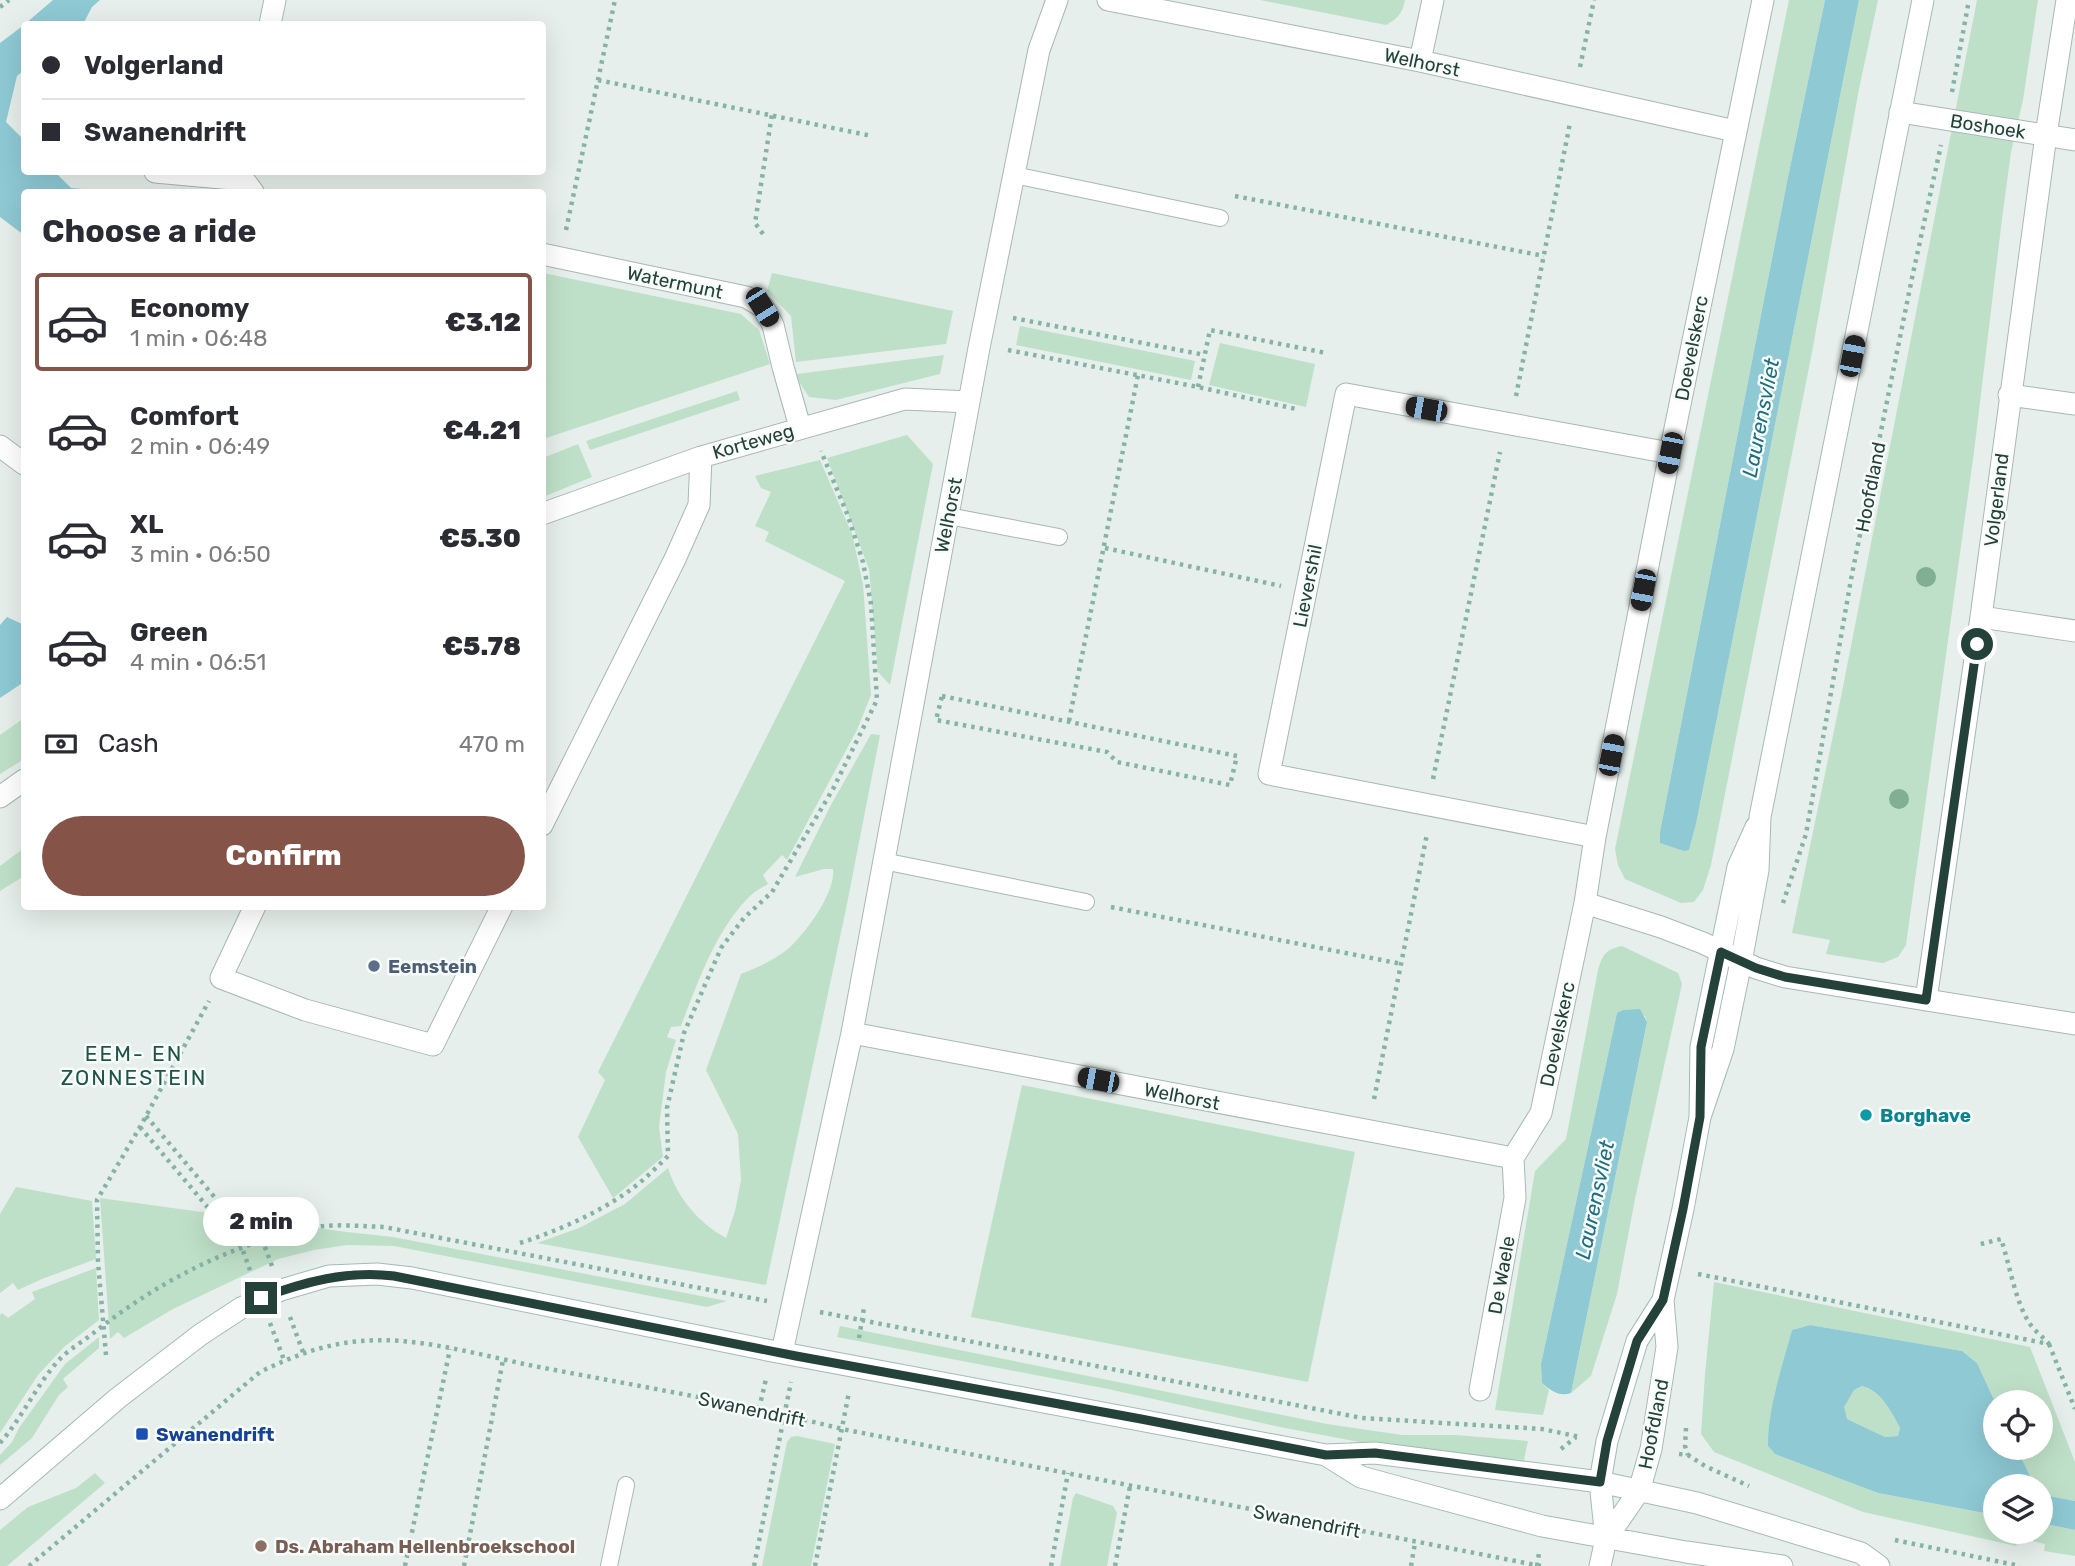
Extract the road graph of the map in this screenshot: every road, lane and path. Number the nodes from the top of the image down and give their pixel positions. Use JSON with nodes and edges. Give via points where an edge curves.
{"nodes":[{"id":1,"x":9,"y":0,"type":"edge"},
{"id":2,"x":275,"y":0,"type":"edge"},
{"id":3,"x":615,"y":0,"type":"edge"},
{"id":4,"x":1057,"y":0,"type":"edge"},
{"id":5,"x":1108,"y":0,"type":"edge"},
{"id":6,"x":1433,"y":0,"type":"edge"},
{"id":7,"x":1594,"y":0,"type":"edge"},
{"id":8,"x":1763,"y":0,"type":"edge"},
{"id":9,"x":1923,"y":0,"type":"edge"},
{"id":10,"x":1969,"y":0,"type":"edge"},
{"id":11,"x":2067,"y":0,"type":"edge"},
{"id":12,"x":0,"y":7,"type":"edge"},
{"id":13,"x":271,"y":21,"type":"edge"},
{"id":14,"x":1420,"y":61,"type":"junction"},
{"id":15,"x":1580,"y":72,"type":"dead end"},
{"id":16,"x":598,"y":80,"type":"junction"},
{"id":17,"x":1900,"y":112,"type":"junction"},
{"id":18,"x":772,"y":114,"type":"junction"},
{"id":19,"x":1571,"y":118,"type":"dead end"},
{"id":20,"x":1947,"y":120,"type":"junction"},
{"id":21,"x":1735,"y":131,"type":"junction"},
{"id":22,"x":2046,"y":135,"type":"junction"},
{"id":23,"x":872,"y":136,"type":"dead end"},
{"id":24,"x":2075,"y":140,"type":"edge"},
{"id":25,"x":186,"y":175,"type":"edge"},
{"id":26,"x":1014,"y":175,"type":"junction"},
{"id":27,"x":247,"y":181,"type":"edge"},
{"id":28,"x":1220,"y":218,"type":"joint"},
{"id":29,"x":763,"y":234,"type":"dead end"},
{"id":30,"x":551,"y":256,"type":"edge"},
{"id":31,"x":1544,"y":256,"type":"junction"},
{"id":32,"x":986,"y":312,"type":"junction"},
{"id":33,"x":1007,"y":350,"type":"dead end"},
{"id":34,"x":1326,"y":353,"type":"dead end"},
{"id":35,"x":1205,"y":355,"type":"junction"},
{"id":36,"x":1138,"y":375,"type":"junction"},
{"id":37,"x":1198,"y":387,"type":"junction"},
{"id":38,"x":2009,"y":395,"type":"junction"},
{"id":39,"x":970,"y":402,"type":"junction"},
{"id":40,"x":2075,"y":404,"type":"edge"},
{"id":41,"x":1296,"y":409,"type":"dead end"},
{"id":42,"x":1508,"y":424,"type":"junction"},
{"id":43,"x":806,"y":426,"type":"junction"},
{"id":44,"x":0,"y":446,"type":"edge"},
{"id":45,"x":1670,"y":453,"type":"junction"},
{"id":46,"x":701,"y":457,"type":"junction"},
{"id":47,"x":21,"y":462,"type":"edge"},
{"id":48,"x":546,"y":513,"type":"edge"},
{"id":49,"x":947,"y":516,"type":"junction"},
{"id":50,"x":1059,"y":537,"type":"dead end"},
{"id":51,"x":1105,"y":548,"type":"junction"},
{"id":52,"x":1306,"y":591,"type":"junction"},
{"id":53,"x":1980,"y":617,"type":"junction"},
{"id":54,"x":2075,"y":631,"type":"edge"},
{"id":55,"x":942,"y":696,"type":"dead end"},
{"id":56,"x":936,"y":720,"type":"dead end"},
{"id":57,"x":1069,"y":721,"type":"junction"},
{"id":58,"x":21,"y":782,"type":"edge"},
{"id":59,"x":0,"y":797,"type":"edge"},
{"id":60,"x":1430,"y":805,"type":"junction"},
{"id":61,"x":546,"y":817,"type":"edge"},
{"id":62,"x":1760,"y":817,"type":"junction"},
{"id":63,"x":1595,"y":837,"type":"junction"},
{"id":64,"x":883,"y":861,"type":"junction"},
{"id":65,"x":1086,"y":902,"type":"joint"},
{"id":66,"x":1585,"y":903,"type":"junction"},
{"id":67,"x":1779,"y":909,"type":"dead end"},
{"id":68,"x":253,"y":910,"type":"edge"},
{"id":69,"x":500,"y":910,"type":"edge"},
{"id":70,"x":1721,"y":952,"type":"junction"},
{"id":71,"x":1741,"y":961,"type":"junction"},
{"id":72,"x":1402,"y":964,"type":"junction"},
{"id":73,"x":222,"y":978,"type":"junction"},
{"id":74,"x":1926,"y":1000,"type":"junction"},
{"id":75,"x":2075,"y":1024,"type":"edge"},
{"id":76,"x":852,"y":1033,"type":"junction"},
{"id":77,"x":1374,"y":1099,"type":"dead end"},
{"id":78,"x":146,"y":1116,"type":"junction"},
{"id":79,"x":1700,"y":1117,"type":"junction"},
{"id":80,"x":140,"y":1127,"type":"junction"},
{"id":81,"x":1513,"y":1158,"type":"junction"},
{"id":82,"x":520,"y":1243,"type":"dead end"},
{"id":83,"x":1977,"y":1245,"type":"dead end"},
{"id":84,"x":1698,"y":1274,"type":"dead end"},
{"id":85,"x":281,"y":1290,"type":"junction"},
{"id":86,"x":261,"y":1298,"type":"junction"},
{"id":87,"x":1663,"y":1300,"type":"junction"},
{"id":88,"x":793,"y":1306,"type":"junction"},
{"id":89,"x":2049,"y":1344,"type":"junction"},
{"id":90,"x":450,"y":1349,"type":"junction"},
{"id":91,"x":303,"y":1352,"type":"junction"},
{"id":92,"x":782,"y":1352,"type":"junction"},
{"id":93,"x":106,"y":1355,"type":"dead end"},
{"id":94,"x":284,"y":1360,"type":"junction"},
{"id":95,"x":503,"y":1360,"type":"junction"},
{"id":96,"x":851,"y":1385,"type":"dead end"},
{"id":97,"x":1480,"y":1391,"type":"dead end"},
{"id":98,"x":2075,"y":1409,"type":"edge"},
{"id":99,"x":785,"y":1414,"type":"junction"},
{"id":100,"x":842,"y":1429,"type":"junction"},
{"id":101,"x":1577,"y":1436,"type":"dead end"},
{"id":102,"x":1326,"y":1455,"type":"junction"},
{"id":103,"x":1068,"y":1474,"type":"junction"},
{"id":104,"x":1600,"y":1482,"type":"junction"},
{"id":105,"x":626,"y":1485,"type":"dead end"},
{"id":106,"x":1130,"y":1486,"type":"junction"},
{"id":107,"x":1639,"y":1491,"type":"junction"},
{"id":108,"x":0,"y":1500,"type":"edge"},
{"id":109,"x":1606,"y":1539,"type":"junction"},
{"id":110,"x":1415,"y":1543,"type":"junction"},
{"id":111,"x":29,"y":1566,"type":"edge"},
{"id":112,"x":405,"y":1566,"type":"edge"},
{"id":113,"x":464,"y":1566,"type":"edge"},
{"id":114,"x":609,"y":1566,"type":"edge"},
{"id":115,"x":754,"y":1566,"type":"edge"},
{"id":116,"x":815,"y":1566,"type":"edge"},
{"id":117,"x":1051,"y":1566,"type":"edge"},
{"id":118,"x":1115,"y":1566,"type":"edge"},
{"id":119,"x":1411,"y":1566,"type":"edge"},
{"id":120,"x":1541,"y":1566,"type":"edge"},
{"id":121,"x":1600,"y":1566,"type":"edge"},
{"id":122,"x":1782,"y":1566,"type":"edge"},
{"id":123,"x":1879,"y":1566,"type":"edge"}],
"edges":[{"from":1,"to":12,"type":"path"},
{"from":2,"to":13,"type":"street"},
{"from":3,"to":16,"type":"path"},
{"from":4,"to":26,"type":"street","name":"Welhorst","via":[[1039,50]]},
{"from":5,"to":14,"type":"street","name":"Welhorst"},
{"from":6,"to":14,"type":"street"},
{"from":7,"to":15,"type":"path"},
{"from":8,"to":21,"type":"street","name":"Doevelskerc"},
{"from":9,"to":17,"type":"street","name":"Hoofdland"},
{"from":10,"to":20,"type":"path","name":"Hoofdland"},
{"from":11,"to":22,"type":"street","name":"Volgerland"},
{"from":14,"to":21,"type":"street","name":"Welhorst"},
{"from":16,"to":18,"type":"path"},
{"from":16,"to":30,"type":"path"},
{"from":17,"to":20,"type":"street","name":"Boshoek"},
{"from":17,"to":62,"type":"street","name":"Hoofdland"},
{"from":18,"to":23,"type":"path"},
{"from":18,"to":29,"type":"path","via":[[755,223]]},
{"from":19,"to":31,"type":"path"},
{"from":20,"to":22,"type":"street","name":"Boshoek"},
{"from":20,"to":67,"type":"path","name":"Hoofdland","via":[[1855,561],[1805,834]]},
{"from":21,"to":45,"type":"street","name":"Doevelskerc"},
{"from":22,"to":24,"type":"street","name":"Boshoek"},
{"from":22,"to":38,"type":"street","name":"Volgerland"},
{"from":25,"to":27,"type":"street"},
{"from":26,"to":28,"type":"lane"},
{"from":26,"to":32,"type":"street","name":"Welhorst"},
{"from":28,"to":31,"type":"path","via":[[1225,194]]},
{"from":30,"to":43,"type":"street","name":"Watermunt","via":[[747,297],[762,307],[773,325],[783,367]]},
{"from":31,"to":42,"type":"path"},
{"from":32,"to":35,"type":"path"},
{"from":32,"to":39,"type":"street","name":"Welhorst"},
{"from":33,"to":36,"type":"path"},
{"from":34,"to":35,"type":"path","via":[[1210,330]]},
{"from":35,"to":37,"type":"path"},
{"from":36,"to":37,"type":"path"},
{"from":36,"to":51,"type":"path"},
{"from":37,"to":41,"type":"path"},
{"from":38,"to":40,"type":"street"},
{"from":38,"to":53,"type":"street","name":"Volgerland"},
{"from":39,"to":43,"type":"street","name":"Korteweg","via":[[905,399]]},
{"from":39,"to":49,"type":"street","name":"Welhorst"},
{"from":42,"to":45,"type":"street","name":"Lievershil"},
{"from":42,"to":52,"type":"street","name":"Lievershil","via":[[1346,394]]},
{"from":42,"to":60,"type":"path"},
{"from":43,"to":46,"type":"street","name":"Korteweg"},
{"from":43,"to":82,"type":"path","via":[[848,516],[863,562],[877,700],[833,789],[772,892],[721,948],[684,1033],[667,1108],[668,1156],[604,1207]]},
{"from":44,"to":47,"type":"street"},
{"from":45,"to":63,"type":"street","name":"Doevelskerc"},
{"from":46,"to":48,"type":"street","name":"Korteweg"},
{"from":46,"to":61,"type":"street","via":[[699,505]]},
{"from":49,"to":50,"type":"lane"},
{"from":49,"to":64,"type":"street","name":"Welhorst"},
{"from":51,"to":52,"type":"path"},
{"from":51,"to":57,"type":"path"},
{"from":52,"to":60,"type":"street","name":"Lievershil","via":[[1269,774]]},
{"from":53,"to":54,"type":"street"},
{"from":53,"to":74,"type":"street","name":"Volgerland"},
{"from":55,"to":57,"type":"path"},
{"from":56,"to":57,"type":"path","via":[[1107,752],[1117,762],[1230,785],[1237,756]]},
{"from":58,"to":59,"type":"street"},
{"from":60,"to":63,"type":"street","name":"Lievershil"},
{"from":60,"to":72,"type":"path"},
{"from":62,"to":70,"type":"street","name":"Hoofdland","via":[[1738,867]]},
{"from":62,"to":71,"type":"street","name":"Hoofdland","via":[[1758,870]]},
{"from":63,"to":66,"type":"street","name":"Doevelskerc"},
{"from":64,"to":65,"type":"lane"},
{"from":64,"to":76,"type":"street","name":"Welhorst"},
{"from":65,"to":72,"type":"path"},
{"from":66,"to":70,"type":"street"},
{"from":66,"to":81,"type":"street","name":"Doevelskerc","via":[[1541,1113]]},
{"from":68,"to":73,"type":"street"},
{"from":69,"to":73,"type":"street","via":[[433,1045],[305,1010]]},
{"from":70,"to":71,"type":"street"},
{"from":70,"to":79,"type":"street","name":"Hoofdland","via":[[1701,1047]]},
{"from":71,"to":74,"type":"street","via":[[1785,977]]},
{"from":71,"to":79,"type":"street","name":"Hoofdland","via":[[1723,1049]]},
{"from":72,"to":77,"type":"path"},
{"from":73,"to":78,"type":"path"},
{"from":74,"to":75,"type":"street"},
{"from":76,"to":81,"type":"street","name":"Welhorst"},
{"from":76,"to":88,"type":"street","name":"Welhorst"},
{"from":78,"to":80,"type":"path"},
{"from":78,"to":85,"type":"path","via":[[244,1232],[263,1242]]},
{"from":79,"to":87,"type":"street","name":"Hoofdland"},
{"from":80,"to":86,"type":"path","via":[[242,1248]]},
{"from":80,"to":93,"type":"path","via":[[97,1200]]},
{"from":81,"to":97,"type":"street","name":"De Waele","via":[[1515,1198]]},
{"from":83,"to":89,"type":"path","via":[[2001,1239],[2025,1314]]},
{"from":84,"to":89,"type":"path"},
{"from":85,"to":86,"type":"street"},
{"from":85,"to":91,"type":"path"},
{"from":85,"to":92,"type":"street","via":[[330,1276],[377,1274]]},
{"from":86,"to":94,"type":"path"},
{"from":86,"to":108,"type":"street","via":[[200,1335],[149,1374]]},
{"from":87,"to":104,"type":"street","name":"Hoofdland","via":[[1637,1341],[1607,1441]]},
{"from":87,"to":107,"type":"street","name":"Hoofdland","via":[[1667,1347],[1651,1449]]},
{"from":88,"to":92,"type":"street","name":"Welhorst"},
{"from":88,"to":101,"type":"path","via":[[1362,1419],[1542,1429]]},
{"from":89,"to":98,"type":"path"},
{"from":90,"to":91,"type":"path","name":"Swanendrift","via":[[395,1340]]},
{"from":90,"to":95,"type":"path","name":"Swanendrift"},
{"from":90,"to":112,"type":"path"},
{"from":91,"to":94,"type":"path","name":"Swanendrift"},
{"from":92,"to":102,"type":"street"},
{"from":94,"to":111,"type":"path","name":"Swanendrift","via":[[260,1372]]},
{"from":95,"to":99,"type":"path","name":"Swanendrift"},
{"from":95,"to":113,"type":"path"},
{"from":96,"to":100,"type":"path"},
{"from":99,"to":100,"type":"path","name":"Swanendrift"},
{"from":99,"to":115,"type":"path"},
{"from":100,"to":103,"type":"path","name":"Swanendrift"},
{"from":100,"to":116,"type":"path"},
{"from":102,"to":104,"type":"street","via":[[1375,1453]]},
{"from":102,"to":109,"type":"street","via":[[1361,1477]]},
{"from":103,"to":106,"type":"path","name":"Swanendrift"},
{"from":103,"to":117,"type":"path"},
{"from":104,"to":107,"type":"street"},
{"from":104,"to":109,"type":"street","name":"Hoofdland"},
{"from":105,"to":114,"type":"lane"},
{"from":106,"to":110,"type":"path","name":"Swanendrift"},
{"from":106,"to":118,"type":"path"},
{"from":107,"to":109,"type":"street","name":"Hoofdland"},
{"from":107,"to":123,"type":"street","via":[[1697,1503],[1861,1553]]},
{"from":109,"to":121,"type":"street","name":"Hoofdland"},
{"from":109,"to":122,"type":"street"},
{"from":110,"to":119,"type":"path"},
{"from":110,"to":120,"type":"path","name":"Swanendrift"}]}
